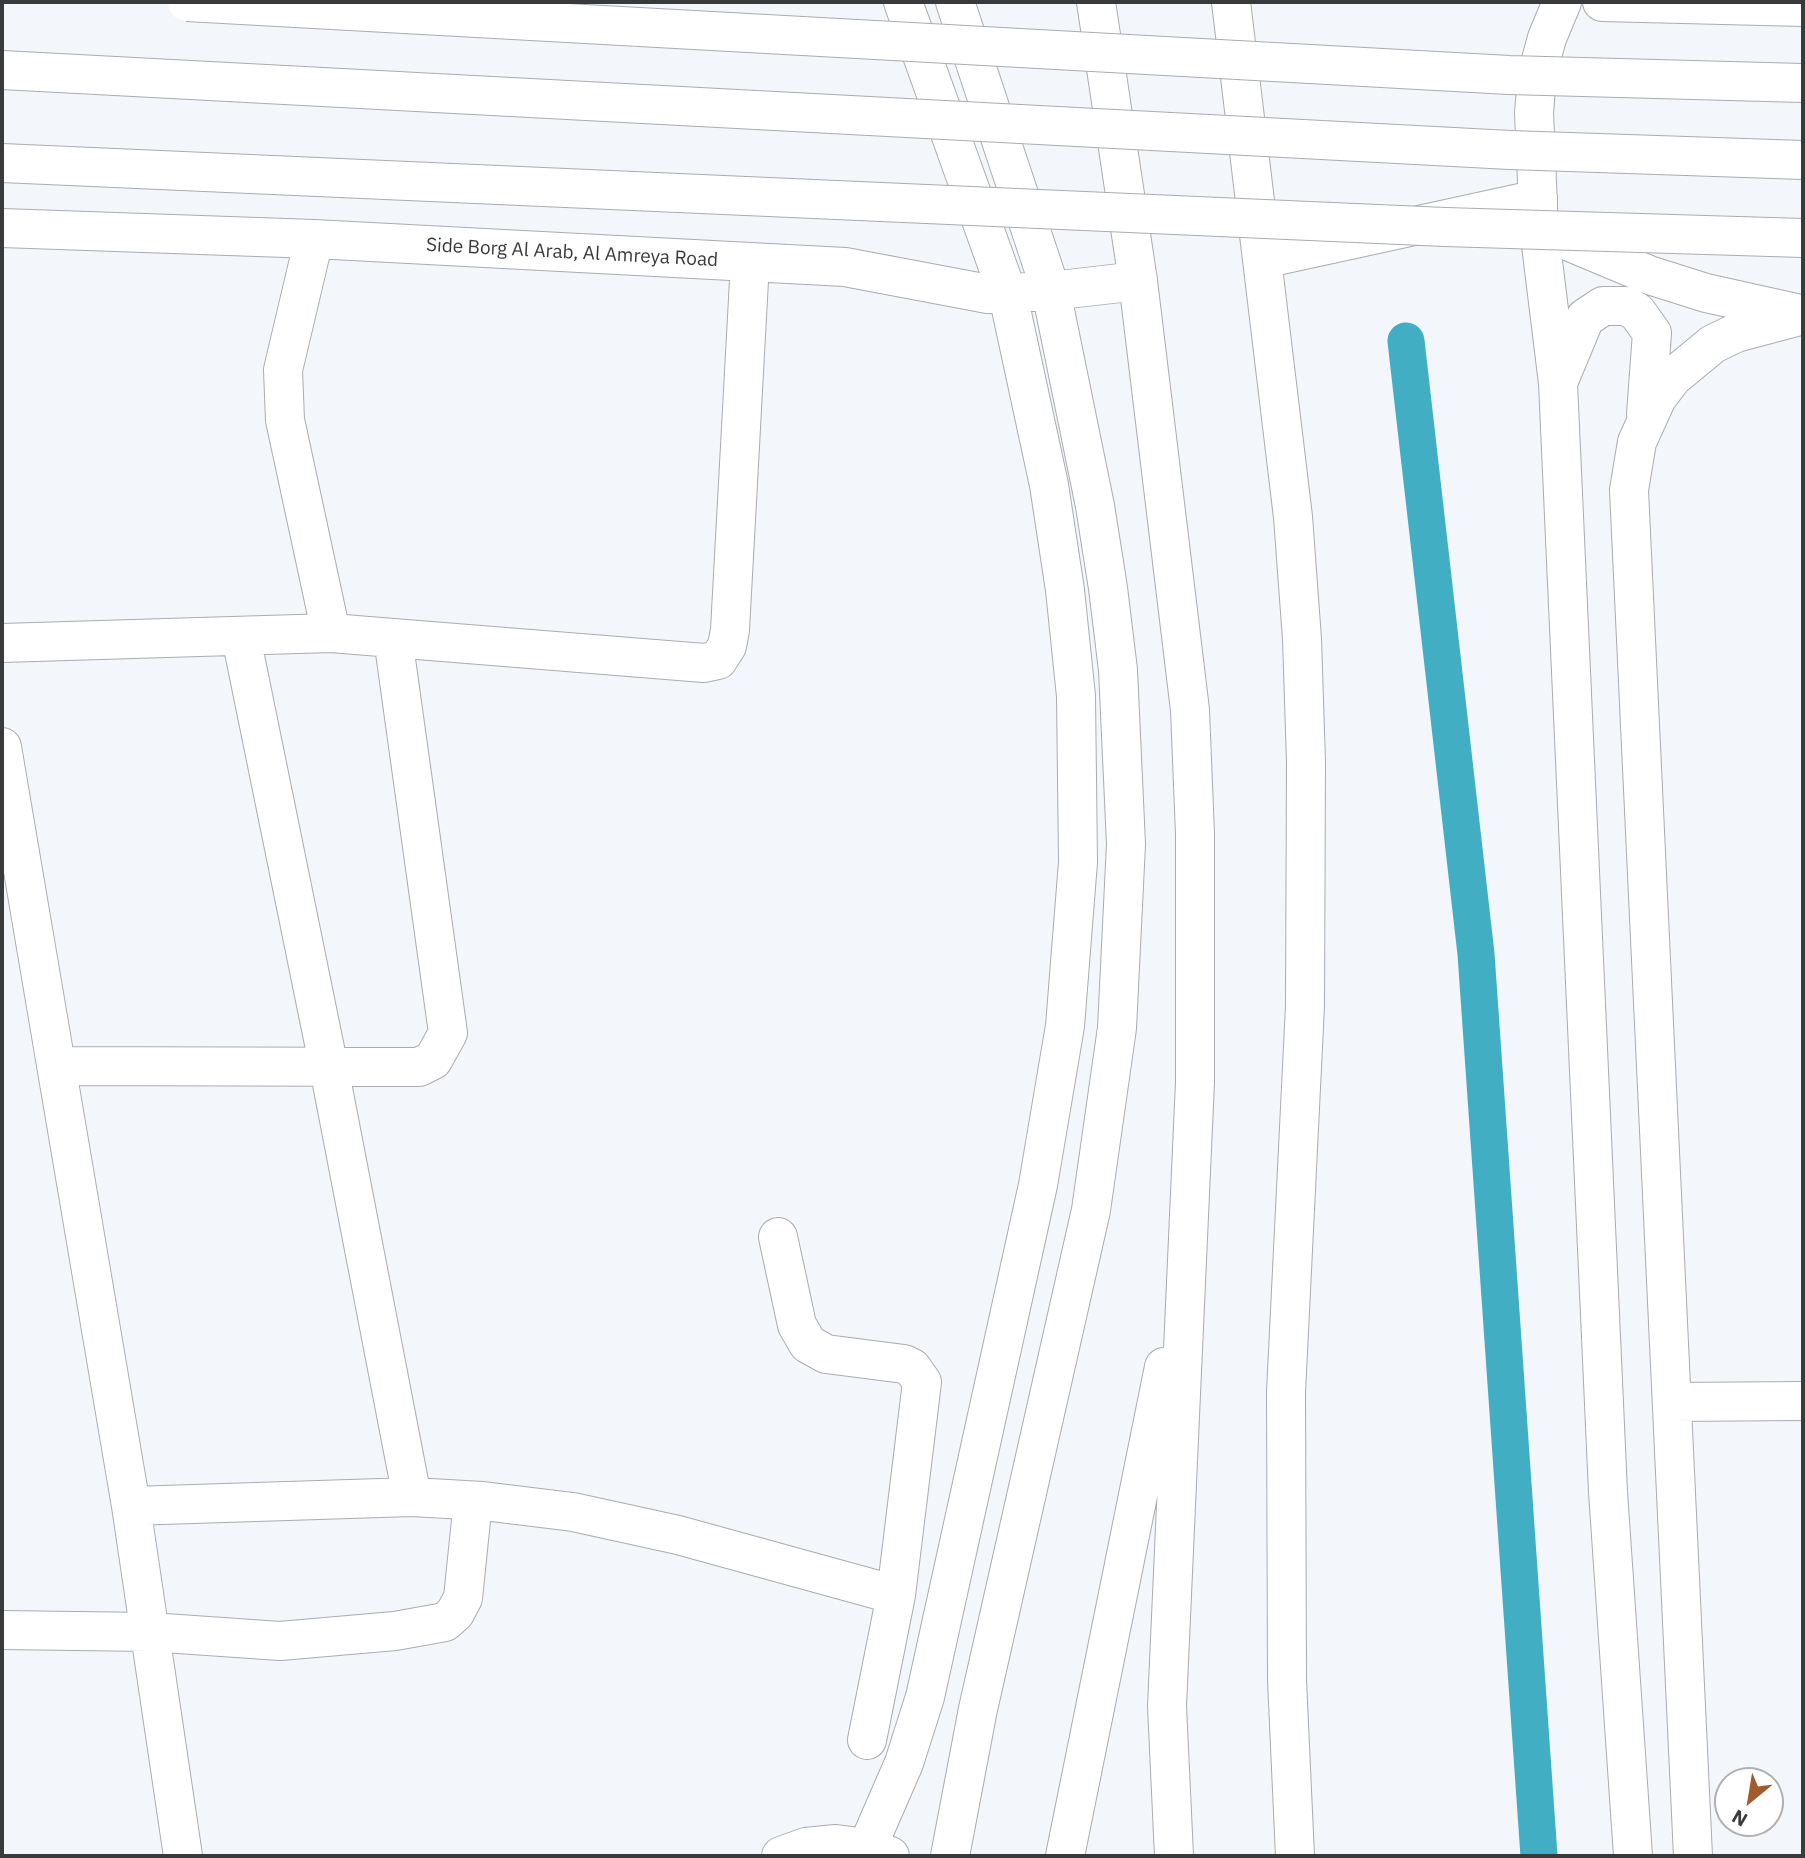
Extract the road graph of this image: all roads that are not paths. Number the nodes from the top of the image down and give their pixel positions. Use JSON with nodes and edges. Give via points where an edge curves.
{"nodes":[{"id":1,"x":187,"y":2,"type":"edge"},
{"id":2,"x":902,"y":2,"type":"edge"},
{"id":3,"x":955,"y":2,"type":"edge"},
{"id":4,"x":1096,"y":2,"type":"edge"},
{"id":5,"x":1231,"y":2,"type":"edge"},
{"id":6,"x":1562,"y":2,"type":"edge"},
{"id":7,"x":1602,"y":2,"type":"edge"},
{"id":8,"x":1803,"y":7,"type":"edge"},
{"id":9,"x":2,"y":71,"type":"edge"},
{"id":10,"x":1803,"y":83,"type":"edge"},
{"id":11,"x":1803,"y":160,"type":"edge"},
{"id":12,"x":2,"y":163,"type":"edge"},
{"id":13,"x":1538,"y":214,"type":"junction"},
{"id":14,"x":2,"y":229,"type":"edge"},
{"id":15,"x":1803,"y":238,"type":"edge"},
{"id":16,"x":314,"y":239,"type":"junction"},
{"id":17,"x":1263,"y":259,"type":"junction"},
{"id":18,"x":750,"y":262,"type":"junction"},
{"id":19,"x":1138,"y":281,"type":"junction"},
{"id":20,"x":1052,"y":291,"type":"junction"},
{"id":21,"x":1008,"y":295,"type":"junction"},
{"id":22,"x":1803,"y":315,"type":"edge"},
{"id":23,"x":1558,"y":383,"type":"junction"},
{"id":24,"x":1646,"y":419,"type":"junction"},
{"id":25,"x":331,"y":633,"type":"junction"},
{"id":26,"x":241,"y":637,"type":"junction"},
{"id":27,"x":393,"y":638,"type":"junction"},
{"id":28,"x":2,"y":643,"type":"edge"},
{"id":29,"x":2,"y":747,"type":"edge"},
{"id":30,"x":56,"y":1066,"type":"junction"},
{"id":31,"x":330,"y":1068,"type":"junction"},
{"id":32,"x":778,"y":1237,"type":"dead end"},
{"id":33,"x":1189,"y":1245,"type":"junction"},
{"id":34,"x":1803,"y":1401,"type":"edge"},
{"id":35,"x":1672,"y":1402,"type":"junction"},
{"id":36,"x":412,"y":1497,"type":"junction"},
{"id":37,"x":473,"y":1501,"type":"junction"},
{"id":38,"x":131,"y":1506,"type":"junction"},
{"id":39,"x":896,"y":1595,"type":"junction"},
{"id":40,"x":2,"y":1630,"type":"edge"},
{"id":41,"x":150,"y":1632,"type":"junction"},
{"id":42,"x":867,"y":1740,"type":"dead end"},
{"id":43,"x":878,"y":1852,"type":"edge"},
{"id":44,"x":183,"y":1856,"type":"edge"},
{"id":45,"x":781,"y":1856,"type":"edge"},
{"id":46,"x":950,"y":1856,"type":"edge"},
{"id":47,"x":1065,"y":1856,"type":"edge"},
{"id":48,"x":1174,"y":1856,"type":"edge"},
{"id":49,"x":1295,"y":1856,"type":"edge"},
{"id":50,"x":1633,"y":1856,"type":"edge"},
{"id":51,"x":1693,"y":1856,"type":"edge"}],
"edges":[{"from":1,"to":10,"type":"main road","bridge":true,"via":[[1509,75]]},
{"from":2,"to":21,"type":"main road"},
{"from":3,"to":20,"type":"main road"},
{"from":4,"to":19,"type":"main road"},
{"from":5,"to":17,"type":"main road"},
{"from":6,"to":13,"type":"main road","via":[[1537,75]]},
{"from":7,"to":8,"type":"main road"},
{"from":9,"to":11,"type":"main road","bridge":true,"via":[[1510,150]]},
{"from":12,"to":15,"type":"main road","bridge":true,"via":[[1445,227]]},
{"from":13,"to":17,"type":"main road"},
{"from":13,"to":22,"type":"main road","via":[[1649,275]]},
{"from":13,"to":23,"type":"main road"},
{"from":14,"to":16,"type":"main road","name":"Side Borg Al Arab, Al Amreya Road"},
{"from":16,"to":18,"type":"main road","name":"Side Borg Al Arab, Al Amreya Road"},
{"from":16,"to":25,"type":"main road","via":[[283,370],[285,420]]},
{"from":17,"to":49,"type":"main road","via":[[1293,517],[1306,762],[1305,1006],[1286,1405],[1287,1680]]},
{"from":18,"to":21,"type":"main road","name":"Side Borg Al Arab, Al Amreya Road","via":[[845,267],[948,289]]},
{"from":18,"to":27,"type":"main road","via":[[730,630],[719,660],[704,663]]},
{"from":19,"to":20,"type":"main road","name":"Side Borg Al Arab, Al Amreya Road"},
{"from":19,"to":33,"type":"main road","via":[[1190,710],[1196,958]]},
{"from":20,"to":21,"type":"main road","name":"Side Borg Al Arab, Al Amreya Road"},
{"from":20,"to":46,"type":"main road","via":[[1095,506],[1118,670],[1126,844],[1124,936],[1115,1041],[1091,1210],[978,1709]]},
{"from":21,"to":43,"type":"main road","via":[[1049,485],[1076,696],[1078,862],[1073,944],[1065,1026],[1038,1185],[925,1698]]},
{"from":22,"to":24,"type":"main road","via":[[1760,324],[1713,344],[1673,377]]},
{"from":23,"to":24,"type":"main road","via":[[1585,318],[1603,306],[1626,306],[1637,312],[1652,333]]},
{"from":23,"to":50,"type":"main road","via":[[1608,1492]]},
{"from":24,"to":35,"type":"main road","via":[[1631,466],[1629,490]]},
{"from":25,"to":26,"type":"main road"},
{"from":25,"to":27,"type":"main road"},
{"from":26,"to":28,"type":"main road"},
{"from":26,"to":31,"type":"main road"},
{"from":27,"to":31,"type":"main road","via":[[448,1033],[433,1060],[419,1067]]},
{"from":29,"to":30,"type":"main road"},
{"from":30,"to":31,"type":"main road"},
{"from":30,"to":38,"type":"main road"},
{"from":31,"to":36,"type":"main road"},
{"from":32,"to":39,"type":"main road","via":[[797,1325],[808,1344],[827,1354],[904,1364],[922,1382]]},
{"from":33,"to":47,"type":"main road"},
{"from":33,"to":48,"type":"main road","via":[[1167,1706]]},
{"from":34,"to":35,"type":"main road"},
{"from":35,"to":51,"type":"main road"},
{"from":36,"to":37,"type":"main road"},
{"from":36,"to":38,"type":"main road"},
{"from":37,"to":39,"type":"main road","via":[[573,1512],[665,1532]]},
{"from":37,"to":41,"type":"main road","via":[[463,1598],[445,1622],[280,1641]]},
{"from":38,"to":41,"type":"main road"},
{"from":39,"to":42,"type":"main road"},
{"from":40,"to":41,"type":"main road"},
{"from":41,"to":44,"type":"main road"},
{"from":43,"to":45,"type":"main road","via":[[836,1844]]}]}
